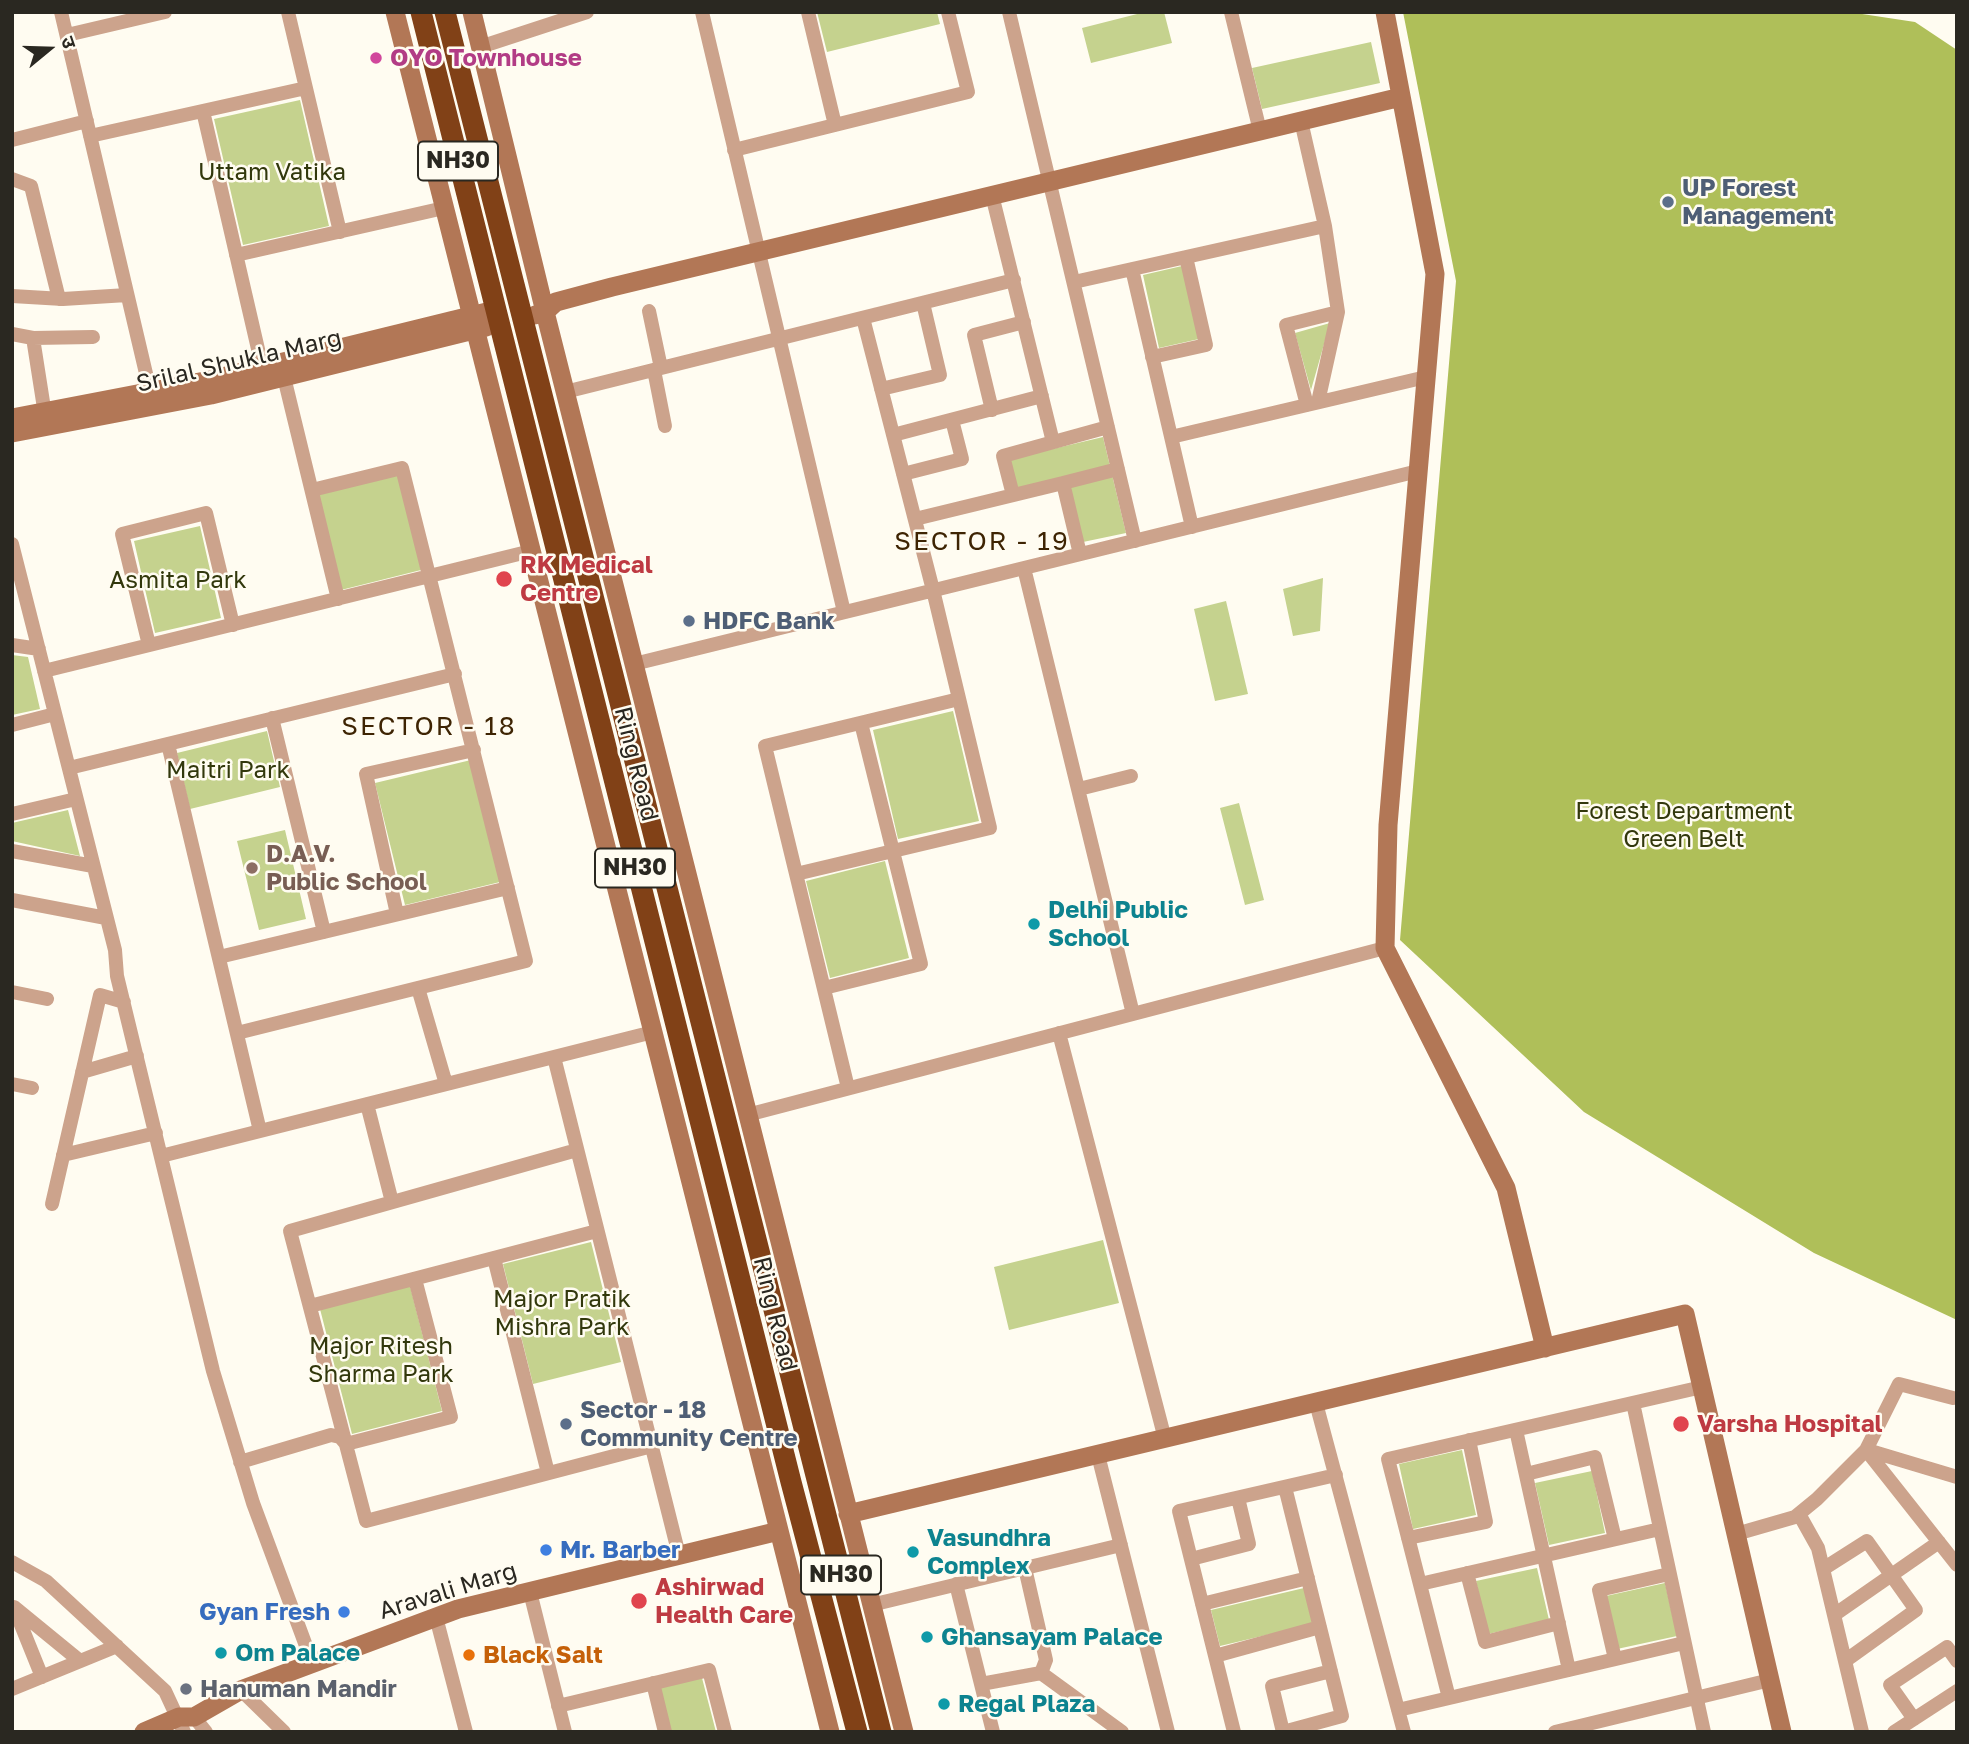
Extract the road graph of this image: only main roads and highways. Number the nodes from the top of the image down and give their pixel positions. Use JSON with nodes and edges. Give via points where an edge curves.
{"nodes":[{"id":1,"x":421,"y":12,"type":"edge"},
{"id":2,"x":445,"y":12,"type":"edge"},
{"id":3,"x":858,"y":1732,"type":"edge"},
{"id":4,"x":881,"y":1732,"type":"edge"}],
"edges":[{"from":1,"to":3,"type":"highway","name":"Ring Road","number":"NH30","via":[[776,1425]]},
{"from":2,"to":4,"type":"highway","name":"Ring Road","number":"NH30"}]}
